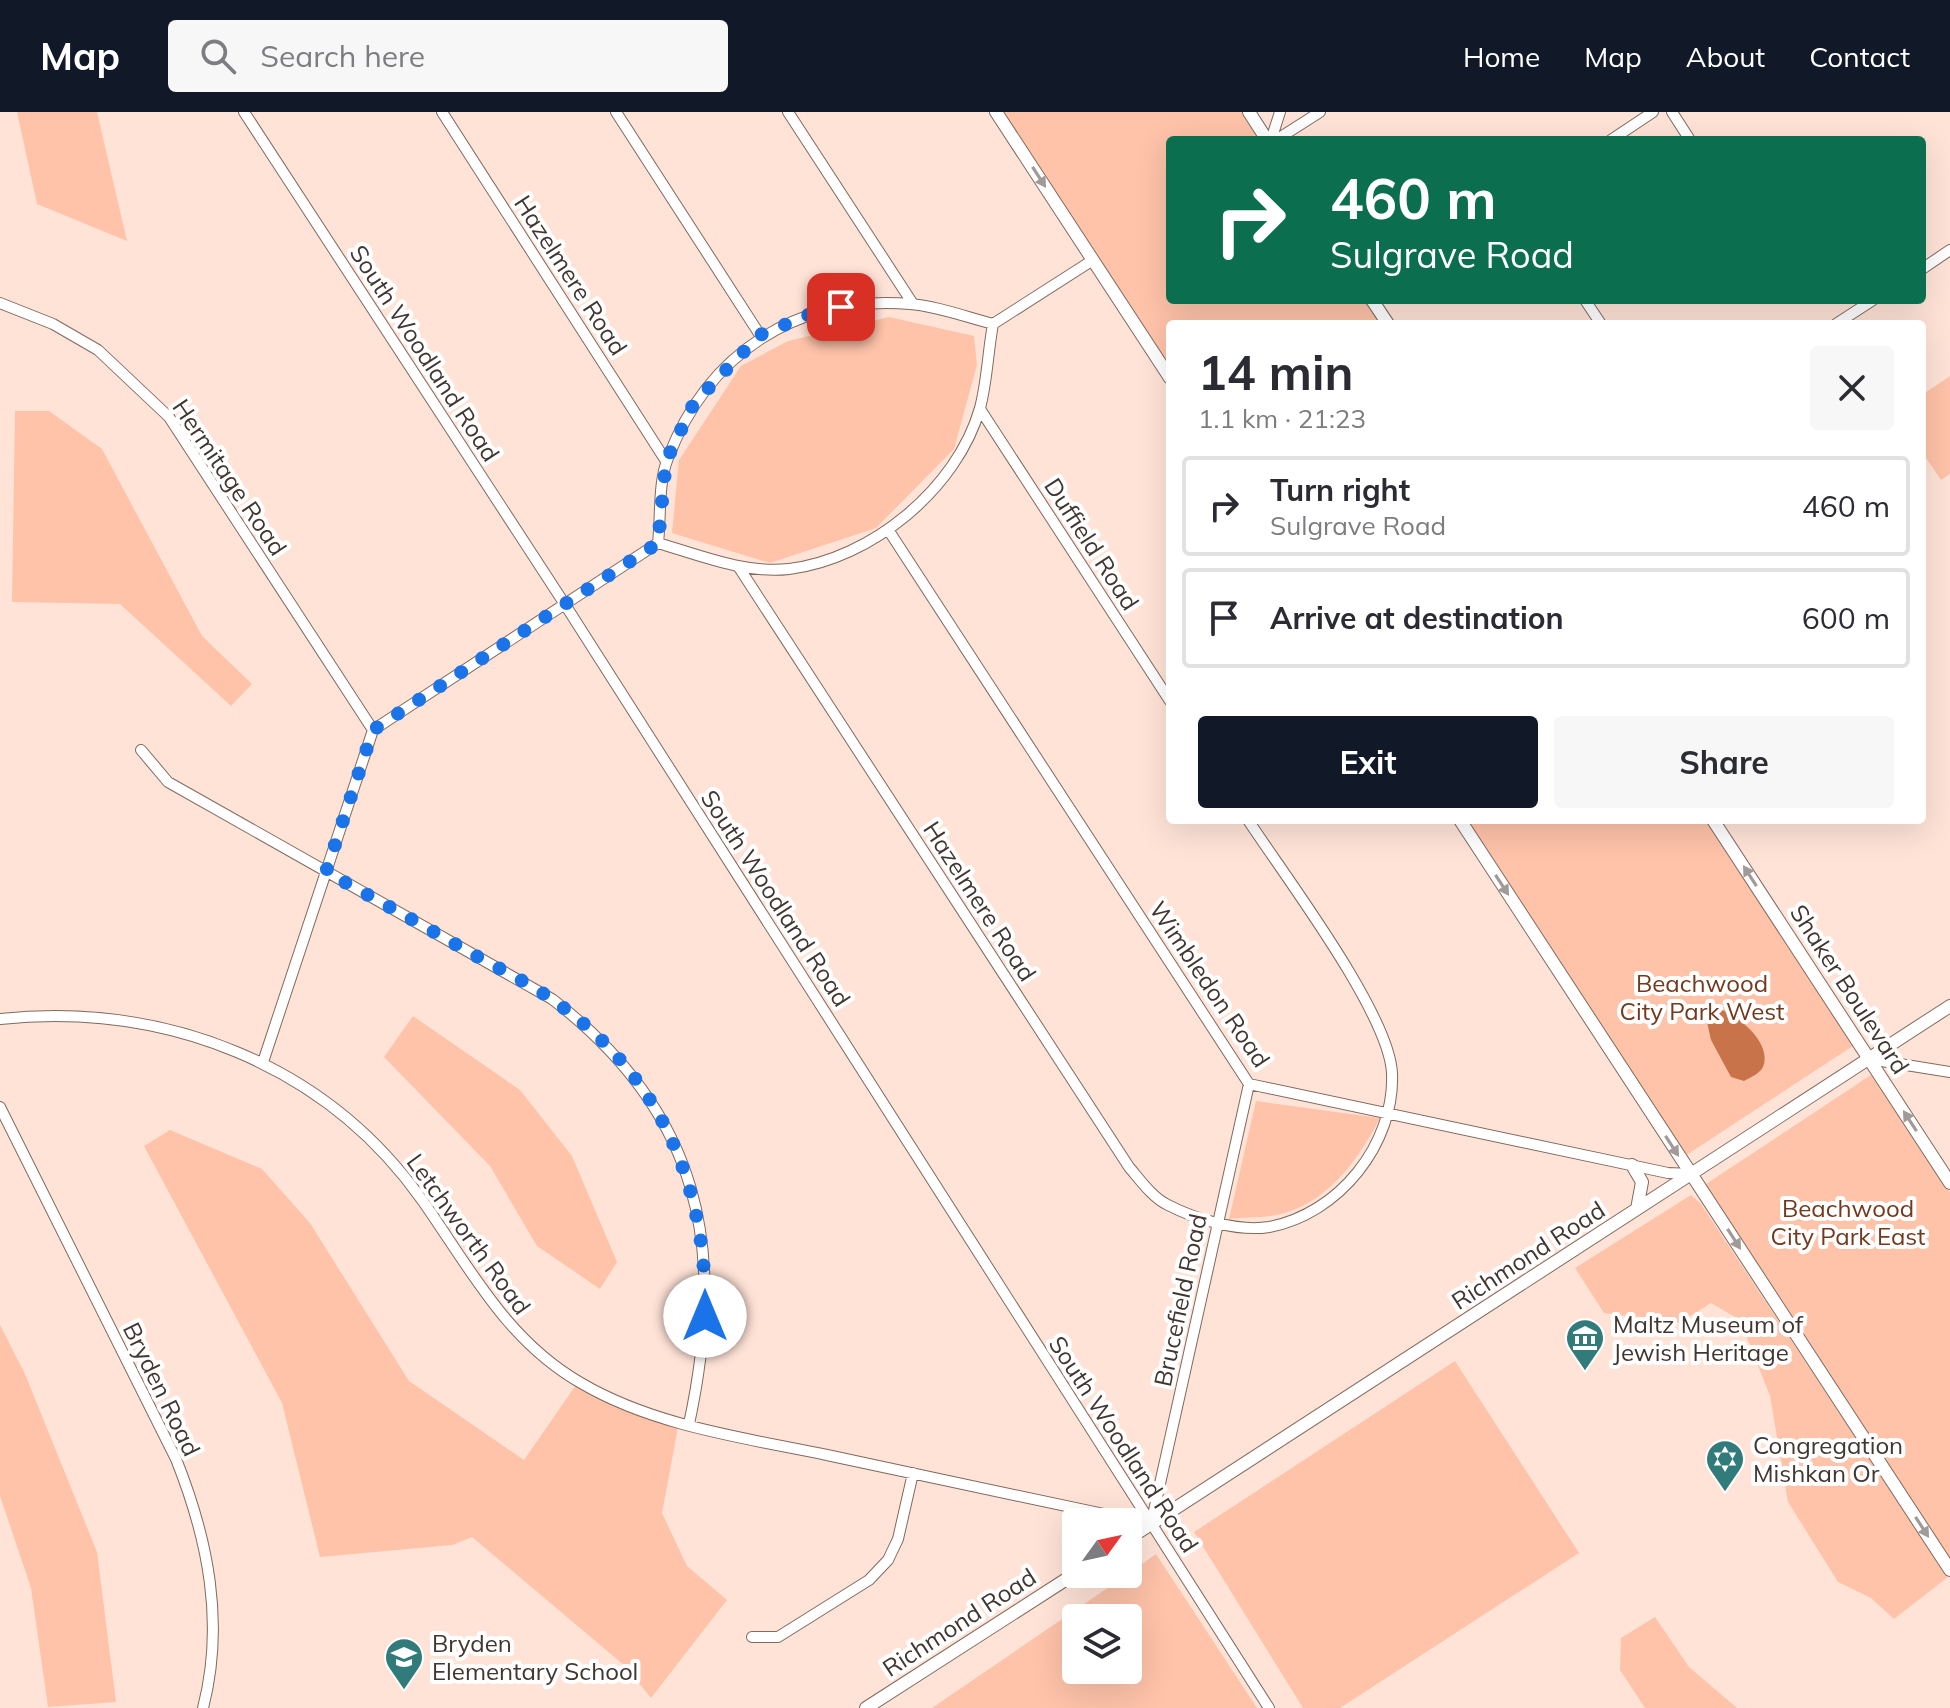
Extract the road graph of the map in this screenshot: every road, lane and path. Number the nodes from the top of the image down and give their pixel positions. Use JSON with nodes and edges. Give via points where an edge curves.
{"nodes":[{"id":1,"x":244,"y":112,"type":"edge"},
{"id":2,"x":442,"y":112,"type":"edge"},
{"id":3,"x":616,"y":112,"type":"edge"},
{"id":4,"x":788,"y":112,"type":"edge"},
{"id":5,"x":996,"y":112,"type":"edge"},
{"id":6,"x":1249,"y":112,"type":"edge"},
{"id":7,"x":1280,"y":112,"type":"edge"},
{"id":8,"x":1320,"y":112,"type":"edge"},
{"id":9,"x":1653,"y":112,"type":"edge"},
{"id":10,"x":1672,"y":112,"type":"edge"},
{"id":11,"x":1268,"y":136,"type":"edge"},
{"id":12,"x":1272,"y":136,"type":"edge"},
{"id":13,"x":1278,"y":136,"type":"edge"},
{"id":14,"x":1617,"y":136,"type":"edge"},
{"id":15,"x":1687,"y":136,"type":"edge"},
{"id":16,"x":1950,"y":250,"type":"edge"},
{"id":17,"x":1093,"y":260,"type":"junction"},
{"id":18,"x":1926,"y":266,"type":"edge"},
{"id":19,"x":0,"y":303,"type":"edge"},
{"id":20,"x":913,"y":304,"type":"junction"},
{"id":21,"x":1867,"y":304,"type":"edge"},
{"id":22,"x":1842,"y":320,"type":"edge"},
{"id":23,"x":993,"y":324,"type":"junction"},
{"id":24,"x":760,"y":335,"type":"junction"},
{"id":25,"x":1166,"y":372,"type":"edge"},
{"id":26,"x":980,"y":409,"type":"junction"},
{"id":27,"x":666,"y":461,"type":"junction"},
{"id":28,"x":889,"y":531,"type":"junction"},
{"id":29,"x":658,"y":543,"type":"junction"},
{"id":30,"x":738,"y":566,"type":"junction"},
{"id":31,"x":564,"y":603,"type":"junction"},
{"id":32,"x":1166,"y":695,"type":"edge"},
{"id":33,"x":373,"y":730,"type":"junction"},
{"id":34,"x":141,"y":750,"type":"dead end"},
{"id":35,"x":1251,"y":824,"type":"edge"},
{"id":36,"x":1463,"y":824,"type":"edge"},
{"id":37,"x":1716,"y":824,"type":"edge"},
{"id":38,"x":326,"y":872,"type":"junction"},
{"id":39,"x":1950,"y":1006,"type":"edge"},
{"id":40,"x":0,"y":1019,"type":"edge"},
{"id":41,"x":1869,"y":1059,"type":"junction"},
{"id":42,"x":263,"y":1062,"type":"junction"},
{"id":43,"x":1950,"y":1072,"type":"edge"},
{"id":44,"x":1249,"y":1084,"type":"junction"},
{"id":45,"x":0,"y":1107,"type":"edge"},
{"id":46,"x":1388,"y":1115,"type":"junction"},
{"id":47,"x":1632,"y":1165,"type":"junction"},
{"id":48,"x":1691,"y":1174,"type":"junction"},
{"id":49,"x":1950,"y":1183,"type":"edge"},
{"id":50,"x":1637,"y":1209,"type":"junction"},
{"id":51,"x":1217,"y":1223,"type":"junction"},
{"id":52,"x":689,"y":1424,"type":"junction"},
{"id":53,"x":913,"y":1473,"type":"junction"},
{"id":54,"x":1151,"y":1524,"type":"junction"},
{"id":55,"x":1142,"y":1530,"type":"edge"},
{"id":56,"x":1950,"y":1570,"type":"edge"},
{"id":57,"x":1062,"y":1582,"type":"edge"},
{"id":58,"x":752,"y":1637,"type":"dead end"},
{"id":59,"x":203,"y":1708,"type":"edge"},
{"id":60,"x":866,"y":1708,"type":"edge"},
{"id":61,"x":1269,"y":1708,"type":"edge"}],
"edges":[{"from":1,"to":31,"type":"street","name":"South Woodland Road"},
{"from":2,"to":27,"type":"street","name":"Hazelmere Road"},
{"from":3,"to":24,"type":"street"},
{"from":4,"to":20,"type":"street"},
{"from":5,"to":17,"type":"main road","one_way":true},
{"from":6,"to":11,"type":"main road"},
{"from":7,"to":12,"type":"street"},
{"from":8,"to":13,"type":"street"},
{"from":9,"to":14,"type":"street"},
{"from":10,"to":15,"type":"street"},
{"from":16,"to":18,"type":"street"},
{"from":17,"to":23,"type":"street"},
{"from":17,"to":25,"type":"main road"},
{"from":19,"to":33,"type":"street","name":"Hermitage Road","via":[[98,350],[169,417]]},
{"from":20,"to":23,"type":"street"},
{"from":20,"to":24,"type":"street","via":[[864,303],[818,311]]},
{"from":21,"to":22,"type":"street"},
{"from":23,"to":26,"type":"street"},
{"from":24,"to":27,"type":"street","via":[[694,403]]},
{"from":26,"to":28,"type":"street","via":[[960,453],[927,496]]},
{"from":26,"to":32,"type":"street","name":"Duffield Road"},
{"from":27,"to":29,"type":"street"},
{"from":28,"to":30,"type":"street","via":[[849,551],[789,569]]},
{"from":28,"to":44,"type":"street","name":"Wimbledon Road"},
{"from":29,"to":30,"type":"street"},
{"from":29,"to":31,"type":"street"},
{"from":30,"to":51,"type":"street","name":"Hazelmere Road","via":[[1129,1167],[1168,1205]]},
{"from":31,"to":33,"type":"street"},
{"from":31,"to":54,"type":"street","name":"South Woodland Road"},
{"from":33,"to":38,"type":"street"},
{"from":34,"to":38,"type":"street","via":[[168,782]]},
{"from":35,"to":46,"type":"street","via":[[1382,1030],[1392,1073]]},
{"from":36,"to":48,"type":"main road","one_way":true},
{"from":41,"to":37,"type":"main road","name":"Shaker Boulevard","one_way":true},
{"from":38,"to":42,"type":"street"},
{"from":38,"to":52,"type":"street","via":[[552,999],[613,1051],[658,1110],[688,1176],[703,1244],[702,1361]]},
{"from":39,"to":41,"type":"main road","name":"Richmond Road"},
{"from":40,"to":42,"type":"street","name":"Letchworth Road","via":[[112,1018],[212,1040]]},
{"from":41,"to":43,"type":"street"},
{"from":41,"to":48,"type":"main road","name":"Richmond Road"},
{"from":49,"to":41,"type":"main road","name":"Shaker Boulevard","one_way":true},
{"from":42,"to":52,"type":"street","name":"Letchworth Road","via":[[327,1103],[380,1150],[424,1203],[485,1297],[545,1358],[608,1398]]},
{"from":44,"to":46,"type":"street","name":"Wimbledon Road"},
{"from":44,"to":51,"type":"street","name":"Brucefield Road"},
{"from":45,"to":59,"type":"street","name":"Bryden Road","via":[[192,1499],[212,1592],[213,1649]]},
{"from":46,"to":47,"type":"street","name":"Wimbledon Road"},
{"from":46,"to":51,"type":"street","name":"Hazelmere Road","via":[[1361,1169],[1302,1216],[1267,1227]]},
{"from":47,"to":48,"type":"street","name":"Wimbledon Road"},
{"from":47,"to":50,"type":"main road","via":[[1642,1182]]},
{"from":48,"to":50,"type":"main road","name":"Richmond Road"},
{"from":48,"to":56,"type":"main road","one_way":true},
{"from":50,"to":54,"type":"main road","name":"Richmond Road"},
{"from":51,"to":54,"type":"street","name":"Brucefield Road"},
{"from":52,"to":53,"type":"street","name":"Letchworth Road"},
{"from":53,"to":54,"type":"street","name":"Letchworth Road"},
{"from":53,"to":58,"type":"street","via":[[898,1539],[869,1580],[778,1637]]},
{"from":54,"to":55,"type":"main road","name":"Richmond Road"},
{"from":54,"to":61,"type":"street","name":"South Woodland Road"},
{"from":57,"to":60,"type":"main road","name":"Richmond Road"}]}
